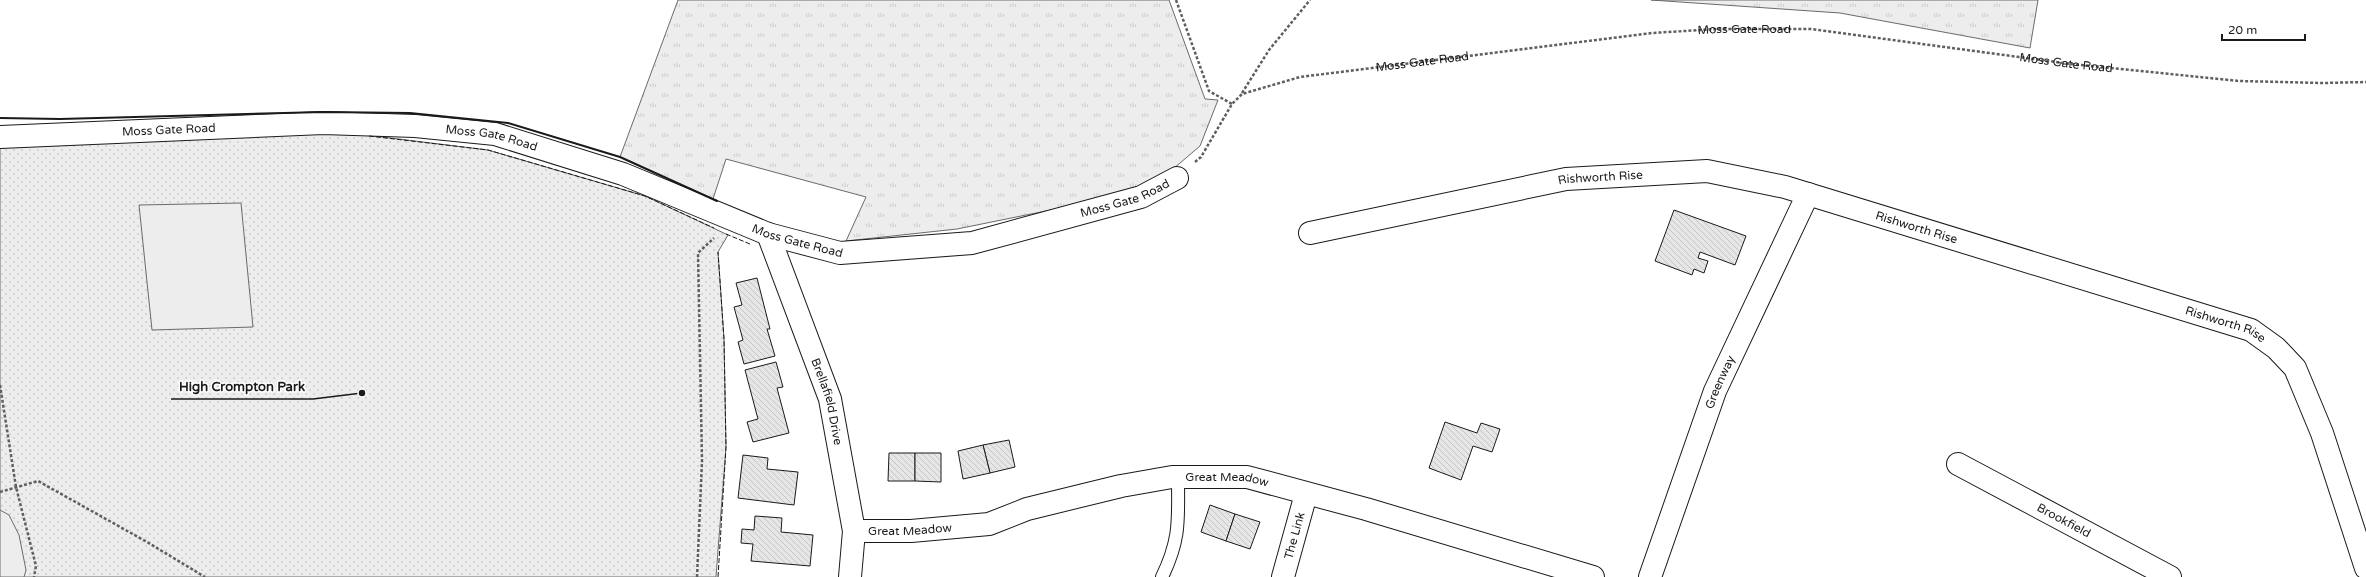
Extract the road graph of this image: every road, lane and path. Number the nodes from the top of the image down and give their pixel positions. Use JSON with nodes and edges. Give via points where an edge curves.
{"nodes":[{"id":1,"x":1176,"y":0,"type":"edge"},
{"id":2,"x":1310,"y":0,"type":"edge"},
{"id":3,"x":2366,"y":82,"type":"edge"},
{"id":4,"x":1242,"y":94,"type":"junction"},
{"id":5,"x":1232,"y":104,"type":"junction"},
{"id":6,"x":0,"y":137,"type":"edge"},
{"id":7,"x":1177,"y":178,"type":"joint"},
{"id":8,"x":1808,"y":194,"type":"junction"},
{"id":9,"x":735,"y":220,"type":"junction"},
{"id":10,"x":1310,"y":233,"type":"dead end"},
{"id":11,"x":768,"y":234,"type":"junction"},
{"id":12,"x":0,"y":387,"type":"edge"},
{"id":13,"x":1958,"y":464,"type":"dead end"},
{"id":14,"x":1178,"y":478,"type":"junction"},
{"id":15,"x":16,"y":487,"type":"junction"},
{"id":16,"x":0,"y":492,"type":"edge"},
{"id":17,"x":1306,"y":494,"type":"junction"},
{"id":18,"x":854,"y":531,"type":"junction"},
{"id":19,"x":2366,"y":568,"type":"edge"},
{"id":20,"x":34,"y":577,"type":"edge"},
{"id":21,"x":205,"y":577,"type":"edge"},
{"id":22,"x":697,"y":577,"type":"edge"},
{"id":23,"x":850,"y":577,"type":"edge"},
{"id":24,"x":1162,"y":577,"type":"edge"},
{"id":25,"x":1283,"y":577,"type":"edge"},
{"id":26,"x":1593,"y":577,"type":"edge"},
{"id":27,"x":1650,"y":577,"type":"edge"},
{"id":28,"x":2170,"y":577,"type":"edge"}],
"edges":[{"from":1,"to":5,"type":"path","via":[[1210,91]]},
{"from":2,"to":4,"type":"path","via":[[1269,50]]},
{"from":3,"to":4,"type":"path","name":"Moss Gate Road","via":[[2239,81],[2071,64],[1811,29],[1717,29],[1652,33],[1300,77]]},
{"from":4,"to":5,"type":"path","name":"Moss Gate Road"},
{"from":5,"to":7,"type":"path","name":"Moss Gate Road","via":[[1201,157]]},
{"from":6,"to":9,"type":"street","name":"Moss Gate Road","via":[[323,123],[414,126],[495,134],[623,174]]},
{"from":7,"to":11,"type":"street","name":"Moss Gate Road","via":[[1141,197],[972,244],[840,253]]},
{"from":8,"to":10,"type":"street","name":"Rishworth Rise","via":[[1707,171],[1566,179]]},
{"from":8,"to":19,"type":"street","name":"Rishworth Rise","via":[[2251,330],[2276,348],[2294,368],[2322,433]]},
{"from":8,"to":27,"type":"street","name":"Greenway","via":[[1715,392]]},
{"from":9,"to":11,"type":"street","name":"Moss Gate Road"},
{"from":9,"to":22,"type":"path","via":[[698,252],[702,462]]},
{"from":11,"to":18,"type":"street","name":"Brellafield Drive","via":[[830,399]]},
{"from":12,"to":15,"type":"path"},
{"from":13,"to":28,"type":"street","name":"Brookfield"},
{"from":14,"to":17,"type":"street","name":"Great Meadow","via":[[1247,477]]},
{"from":14,"to":18,"type":"street","name":"Great Meadow","via":[[1121,486],[1027,509],[989,524],[910,531]]},
{"from":14,"to":24,"type":"lane","via":[[1179,530],[1173,556]]},
{"from":15,"to":16,"type":"path"},
{"from":15,"to":20,"type":"path","via":[[36,566]]},
{"from":15,"to":21,"type":"path","via":[[38,481]]},
{"from":17,"to":25,"type":"street","name":"The Link"},
{"from":17,"to":26,"type":"street","name":"Great Meadow","via":[[1366,509]]},
{"from":18,"to":23,"type":"street","name":"Brellafield Drive"}]}
